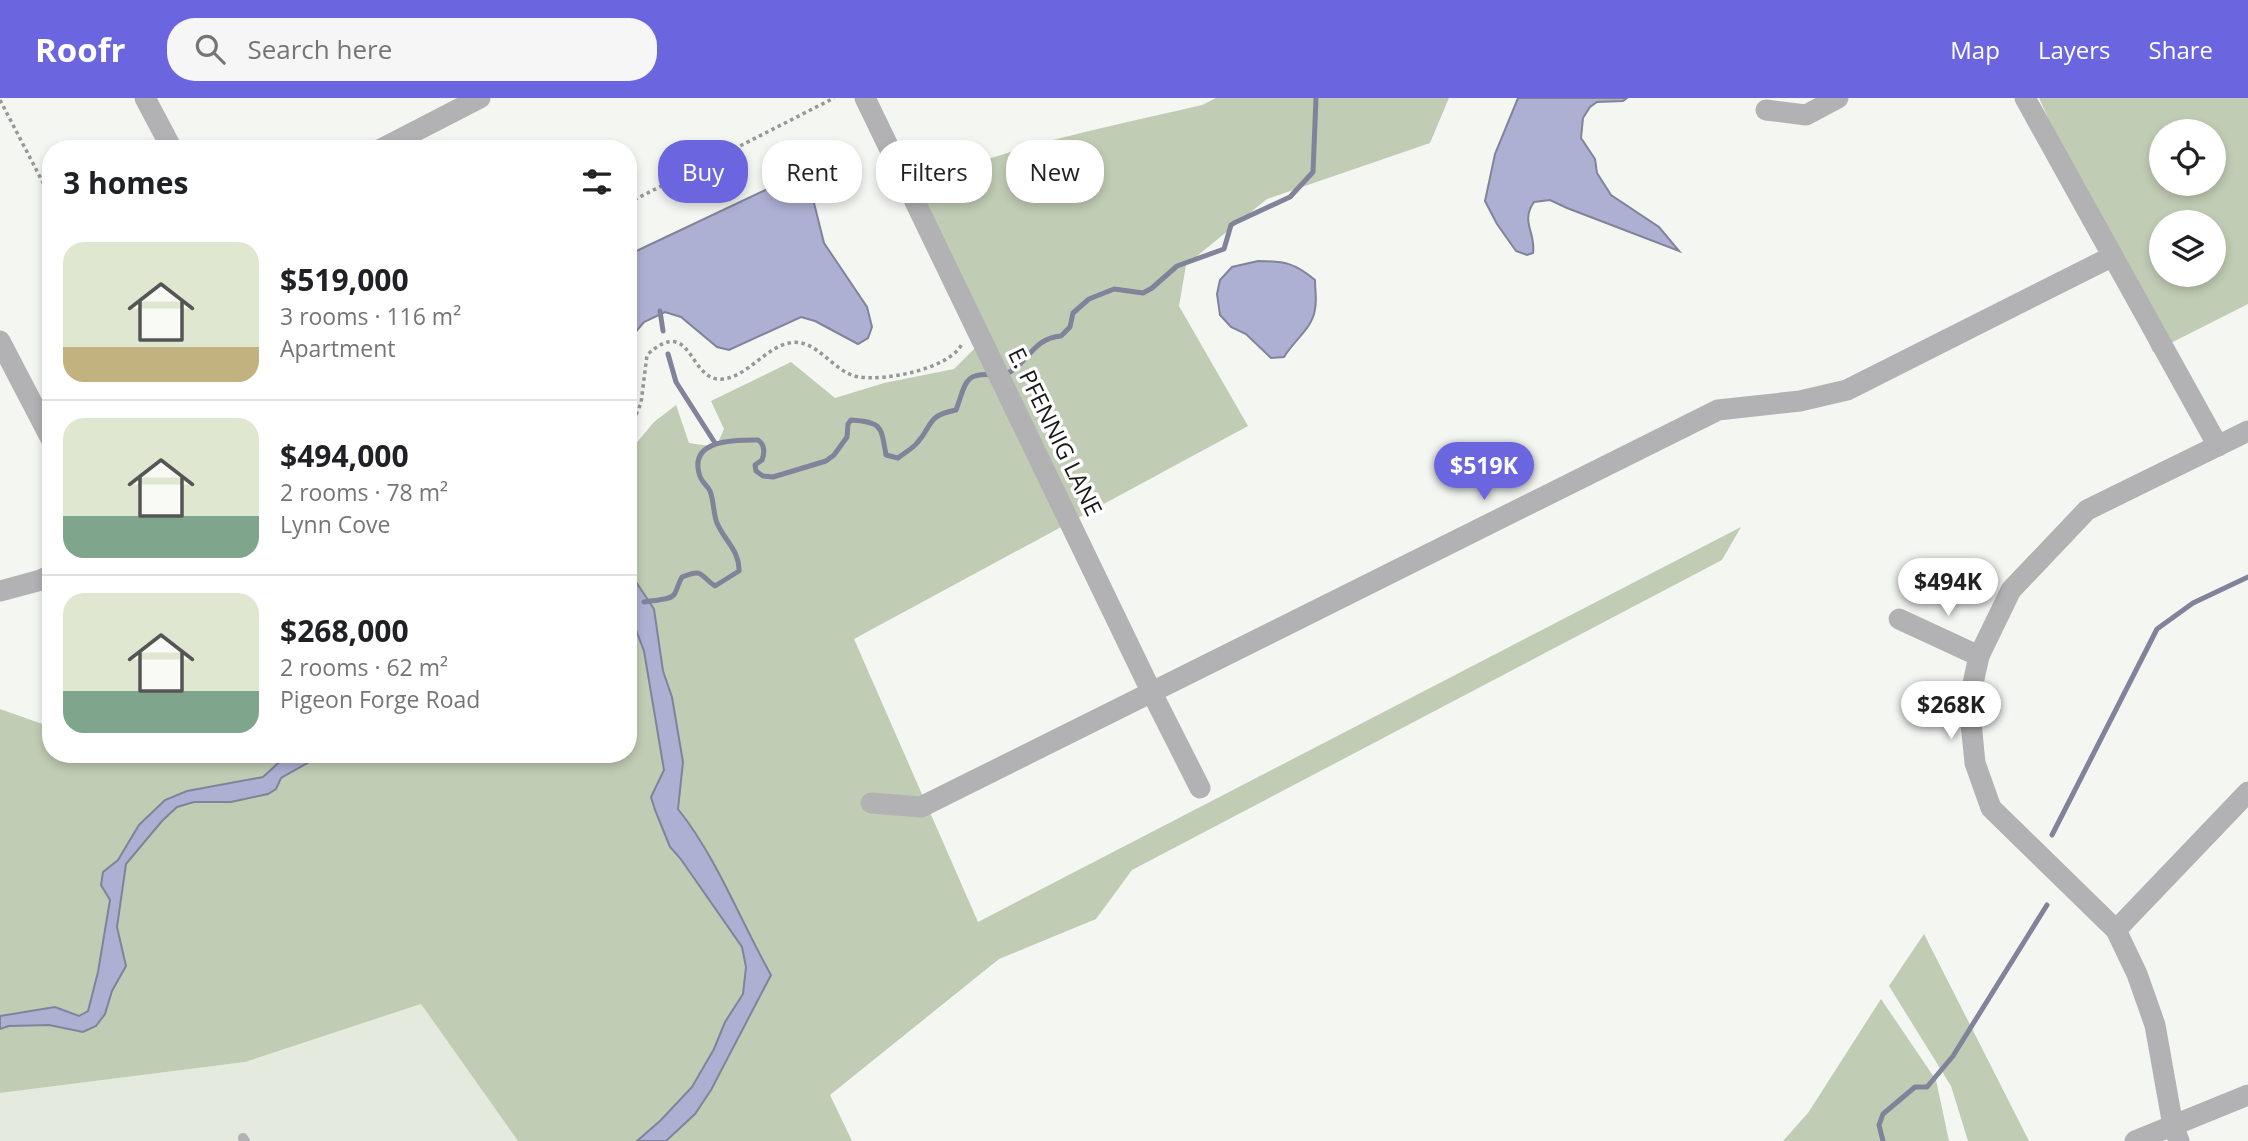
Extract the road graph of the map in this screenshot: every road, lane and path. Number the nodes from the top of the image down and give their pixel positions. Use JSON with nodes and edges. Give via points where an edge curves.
{"nodes":[{"id":1,"x":145,"y":98,"type":"edge"},
{"id":2,"x":480,"y":98,"type":"edge"},
{"id":3,"x":834,"y":98,"type":"edge"},
{"id":4,"x":865,"y":98,"type":"edge"},
{"id":5,"x":1838,"y":98,"type":"edge"},
{"id":6,"x":2025,"y":98,"type":"edge"},
{"id":7,"x":0,"y":100,"type":"edge"},
{"id":8,"x":1766,"y":110,"type":"dead end"},
{"id":9,"x":167,"y":140,"type":"edge"},
{"id":10,"x":399,"y":140,"type":"edge"},
{"id":11,"x":42,"y":181,"type":"edge"},
{"id":12,"x":637,"y":198,"type":"edge"},
{"id":13,"x":2113,"y":256,"type":"junction"},
{"id":14,"x":964,"y":339,"type":"dead end"},
{"id":15,"x":0,"y":341,"type":"edge"},
{"id":16,"x":637,"y":413,"type":"edge"},
{"id":17,"x":42,"y":422,"type":"edge"},
{"id":18,"x":2248,"y":430,"type":"edge"},
{"id":19,"x":2218,"y":446,"type":"junction"},
{"id":20,"x":42,"y":578,"type":"edge"},
{"id":21,"x":0,"y":591,"type":"edge"},
{"id":22,"x":1899,"y":619,"type":"dead end"},
{"id":23,"x":1979,"y":656,"type":"junction"},
{"id":24,"x":1151,"y":691,"type":"junction"},
{"id":25,"x":1200,"y":788,"type":"dead end"},
{"id":26,"x":2248,"y":792,"type":"edge"},
{"id":27,"x":871,"y":803,"type":"dead end"},
{"id":28,"x":2116,"y":930,"type":"junction"},
{"id":29,"x":2248,"y":1095,"type":"edge"},
{"id":30,"x":2176,"y":1133,"type":"edge"},
{"id":31,"x":2135,"y":1141,"type":"edge"}],
"edges":[{"from":1,"to":9,"type":"street"},
{"from":2,"to":10,"type":"street"},
{"from":3,"to":12,"type":"path"},
{"from":4,"to":24,"type":"street","name":"E. PFENNIG LANE"},
{"from":5,"to":8,"type":"street","via":[[1806,115]]},
{"from":6,"to":13,"type":"street"},
{"from":7,"to":11,"type":"path"},
{"from":13,"to":19,"type":"street"},
{"from":13,"to":24,"type":"street","via":[[1847,390],[1800,401],[1718,410]]},
{"from":14,"to":16,"type":"path","via":[[950,359],[930,368],[857,377],[804,342],[787,343],[722,379],[708,376],[684,346],[671,341],[647,355]]},
{"from":15,"to":17,"type":"street"},
{"from":18,"to":19,"type":"street"},
{"from":19,"to":23,"type":"street","via":[[2087,510],[2011,590]]},
{"from":20,"to":21,"type":"street"},
{"from":22,"to":23,"type":"street"},
{"from":23,"to":28,"type":"street","via":[[1969,702],[1975,763],[1991,808]]},
{"from":24,"to":25,"type":"street","name":"E. PFENNIG LANE"},
{"from":24,"to":27,"type":"street","via":[[921,807]]},
{"from":26,"to":28,"type":"street"},
{"from":28,"to":30,"type":"street","via":[[2155,1025]]},
{"from":29,"to":30,"type":"street"},
{"from":30,"to":31,"type":"street"}]}
